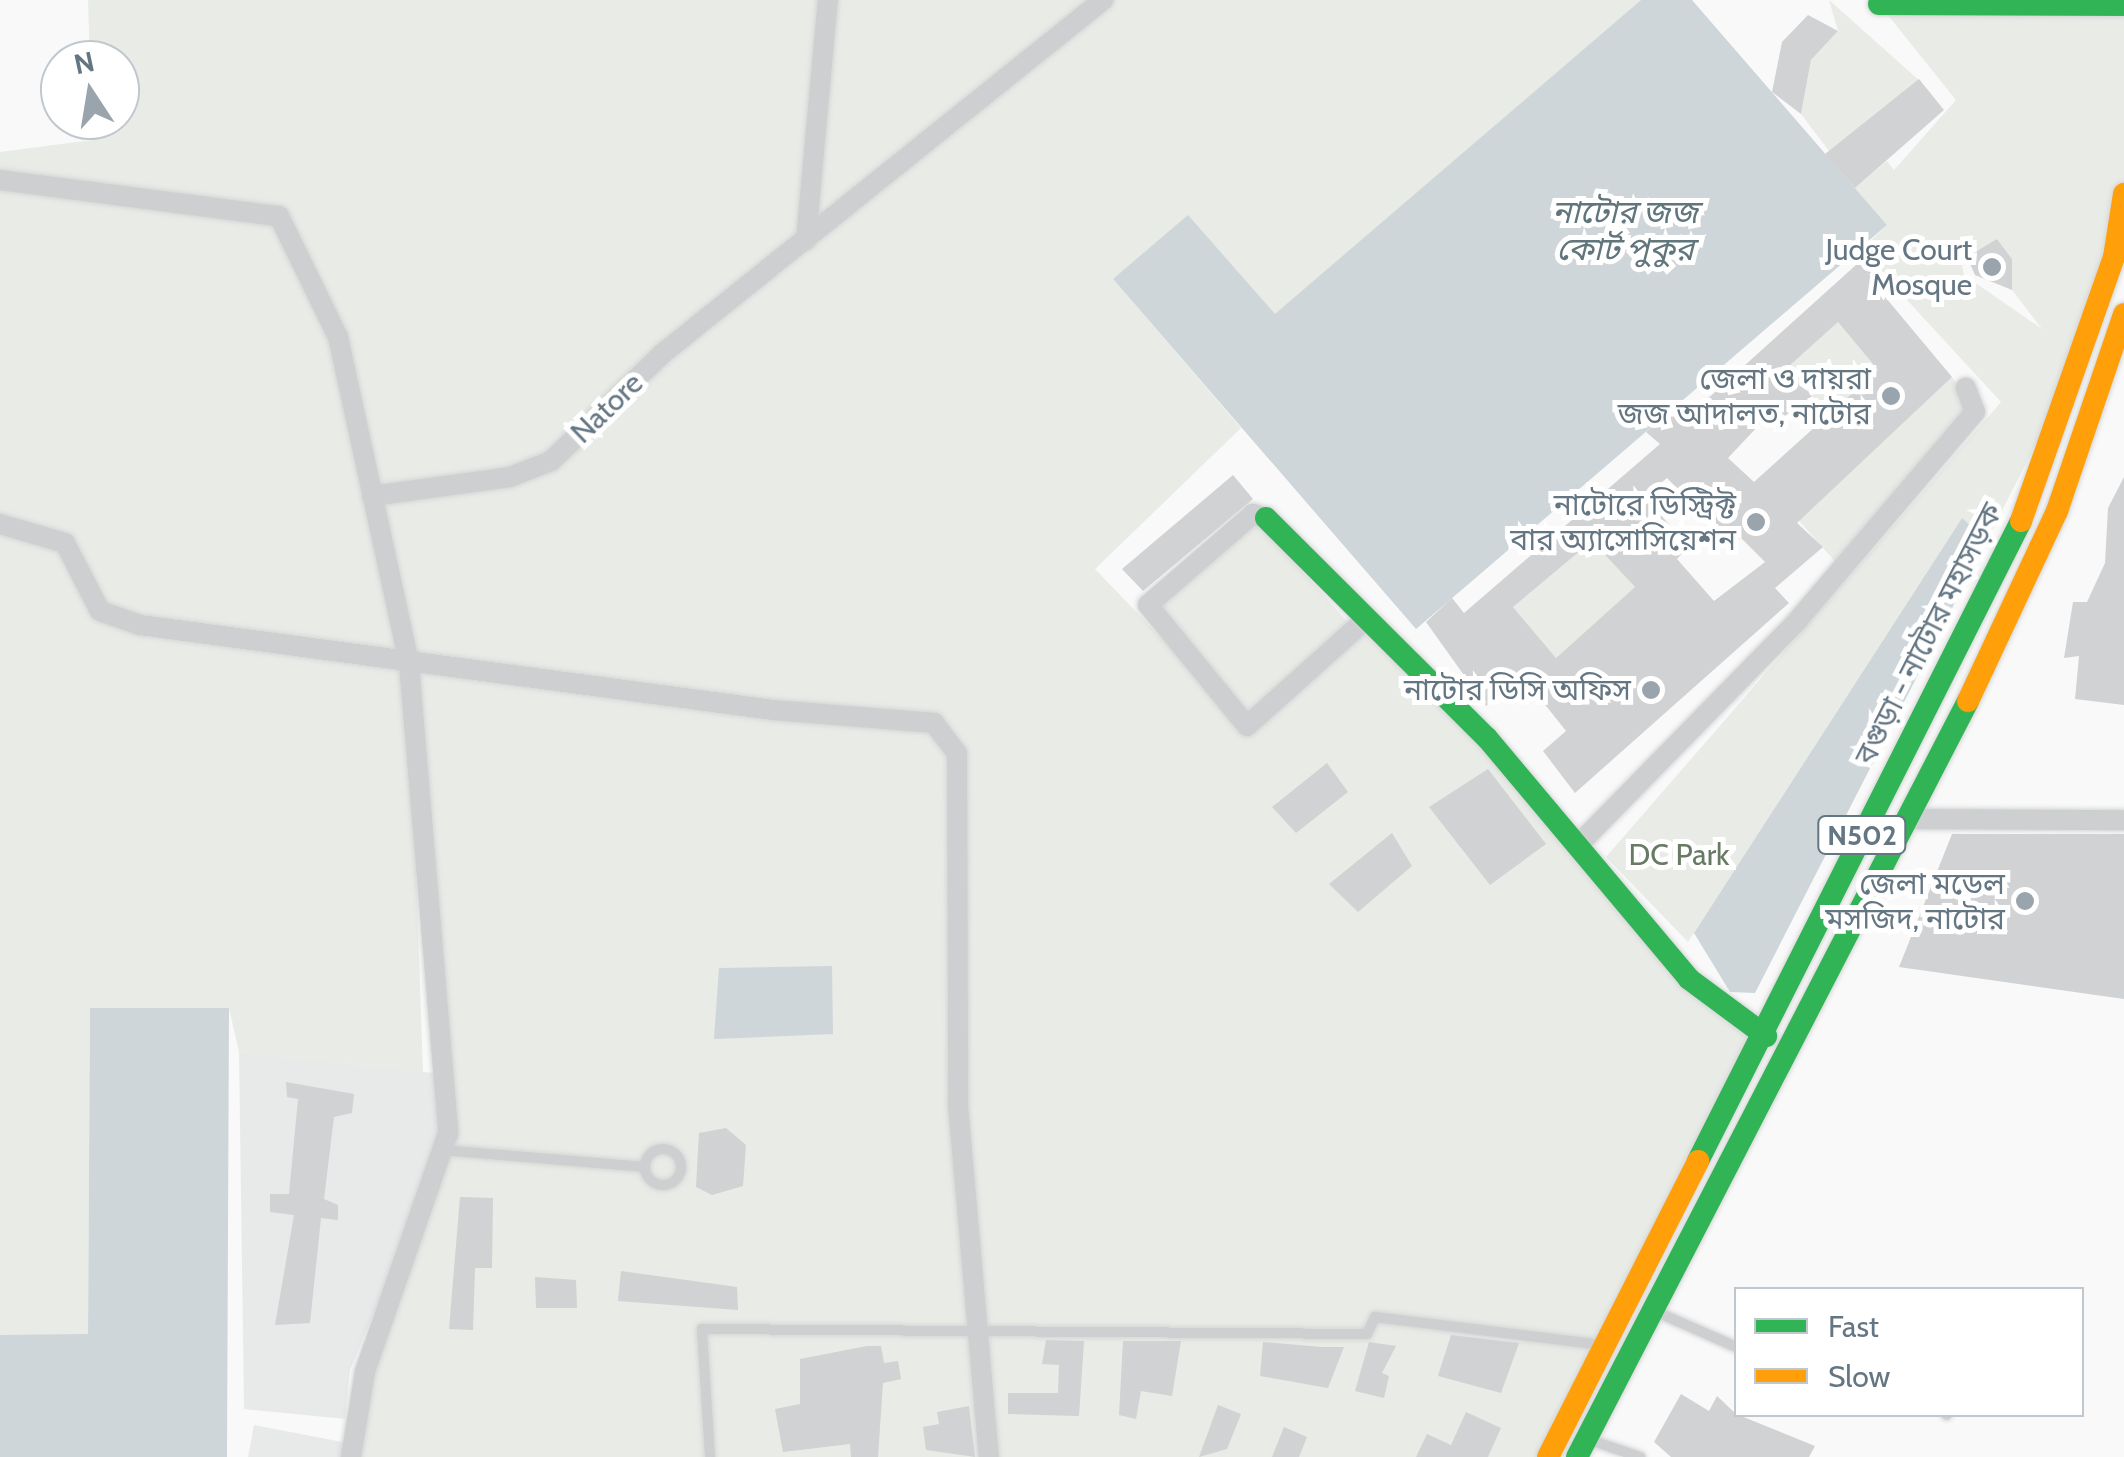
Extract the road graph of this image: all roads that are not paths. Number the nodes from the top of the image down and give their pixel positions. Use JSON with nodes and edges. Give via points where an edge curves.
{"nodes":[{"id":1,"x":828,"y":0,"type":"edge"},
{"id":2,"x":1103,"y":0,"type":"edge"},
{"id":3,"x":1879,"y":4,"type":"dead end"},
{"id":4,"x":2124,"y":5,"type":"edge"},
{"id":5,"x":0,"y":180,"type":"edge"},
{"id":6,"x":2124,"y":194,"type":"edge"},
{"id":7,"x":806,"y":240,"type":"junction"},
{"id":8,"x":2124,"y":314,"type":"edge"},
{"id":9,"x":1966,"y":388,"type":"dead end"},
{"id":10,"x":372,"y":496,"type":"junction"},
{"id":11,"x":1266,"y":518,"type":"joint"},
{"id":12,"x":0,"y":524,"type":"edge"},
{"id":13,"x":1365,"y":620,"type":"junction"},
{"id":14,"x":409,"y":664,"type":"junction"},
{"id":15,"x":1913,"y":819,"type":"junction"},
{"id":16,"x":2124,"y":820,"type":"edge"},
{"id":17,"x":1578,"y":845,"type":"junction"},
{"id":18,"x":1766,"y":1036,"type":"junction"},
{"id":19,"x":1786,"y":1060,"type":"junction"},
{"id":20,"x":442,"y":1150,"type":"junction"},
{"id":21,"x":645,"y":1168,"type":"dead end"},
{"id":22,"x":1654,"y":1311,"type":"junction"},
{"id":23,"x":978,"y":1330,"type":"junction"},
{"id":24,"x":1606,"y":1345,"type":"junction"},
{"id":25,"x":1734,"y":1346,"type":"edge"},
{"id":26,"x":1564,"y":1429,"type":"junction"},
{"id":27,"x":1582,"y":1448,"type":"edge"},
{"id":28,"x":352,"y":1457,"type":"edge"},
{"id":29,"x":710,"y":1457,"type":"edge"},
{"id":30,"x":990,"y":1457,"type":"edge"},
{"id":31,"x":1548,"y":1457,"type":"edge"},
{"id":32,"x":1640,"y":1457,"type":"edge"}],
"edges":[{"from":1,"to":7,"type":"street"},
{"from":2,"to":7,"type":"street","name":"Natore"},
{"from":3,"to":4,"type":"main road"},
{"from":5,"to":10,"type":"street","via":[[279,216],[338,337]]},
{"from":6,"to":18,"type":"main road","name":"বগুড়া - নাটোর মহাসড়ক","number":"N502","via":[[2114,258],[2026,512]]},
{"from":7,"to":10,"type":"street","name":"Natore","via":[[662,354],[551,461],[510,477]]},
{"from":8,"to":15,"type":"main road","name":"বগুড়া - নাটোর মহাসড়ক","number":"N502","via":[[2109,378],[2057,511]]},
{"from":9,"to":17,"type":"street","via":[[1975,412],[1798,620]]},
{"from":10,"to":14,"type":"street"},
{"from":11,"to":13,"type":"main road"},
{"from":11,"to":13,"type":"street","via":[[1253,514],[1148,605],[1246,726]]},
{"from":12,"to":14,"type":"street","via":[[65,543],[100,612]]},
{"from":13,"to":17,"type":"main road","via":[[1487,738]]},
{"from":14,"to":20,"type":"street","via":[[448,1133]]},
{"from":14,"to":23,"type":"street","via":[[934,723],[957,753],[958,1105]]},
{"from":15,"to":16,"type":"street"},
{"from":15,"to":19,"type":"main road","name":"বগুড়া - নাটোর মহাসড়ক","number":"N502"},
{"from":17,"to":18,"type":"main road","via":[[1689,979]]},
{"from":18,"to":19,"type":"main road"},
{"from":18,"to":24,"type":"main road","name":"বগুড়া - নাটোর মহাসড়ক","number":"N502"},
{"from":19,"to":22,"type":"main road","name":"বগুড়া - নাটোর মহাসড়ক","number":"N502"},
{"from":20,"to":21,"type":"lane"},
{"from":20,"to":28,"type":"street","via":[[365,1372]]},
{"from":22,"to":25,"type":"lane"},
{"from":22,"to":27,"type":"main road","name":"বগুড়া - নাটোর মহাসড়ক","number":"N502"},
{"from":23,"to":24,"type":"lane","via":[[1367,1334],[1376,1317]]},
{"from":23,"to":29,"type":"lane","via":[[702,1329]]},
{"from":23,"to":30,"type":"street"},
{"from":24,"to":26,"type":"main road","name":"বগুড়া - নাটোর মহাসড়ক","number":"N502"},
{"from":26,"to":27,"type":"lane"},
{"from":26,"to":31,"type":"main road","name":"বগুড়া - নাটোর মহাসড়ক","number":"N502"},
{"from":27,"to":32,"type":"lane"}]}
